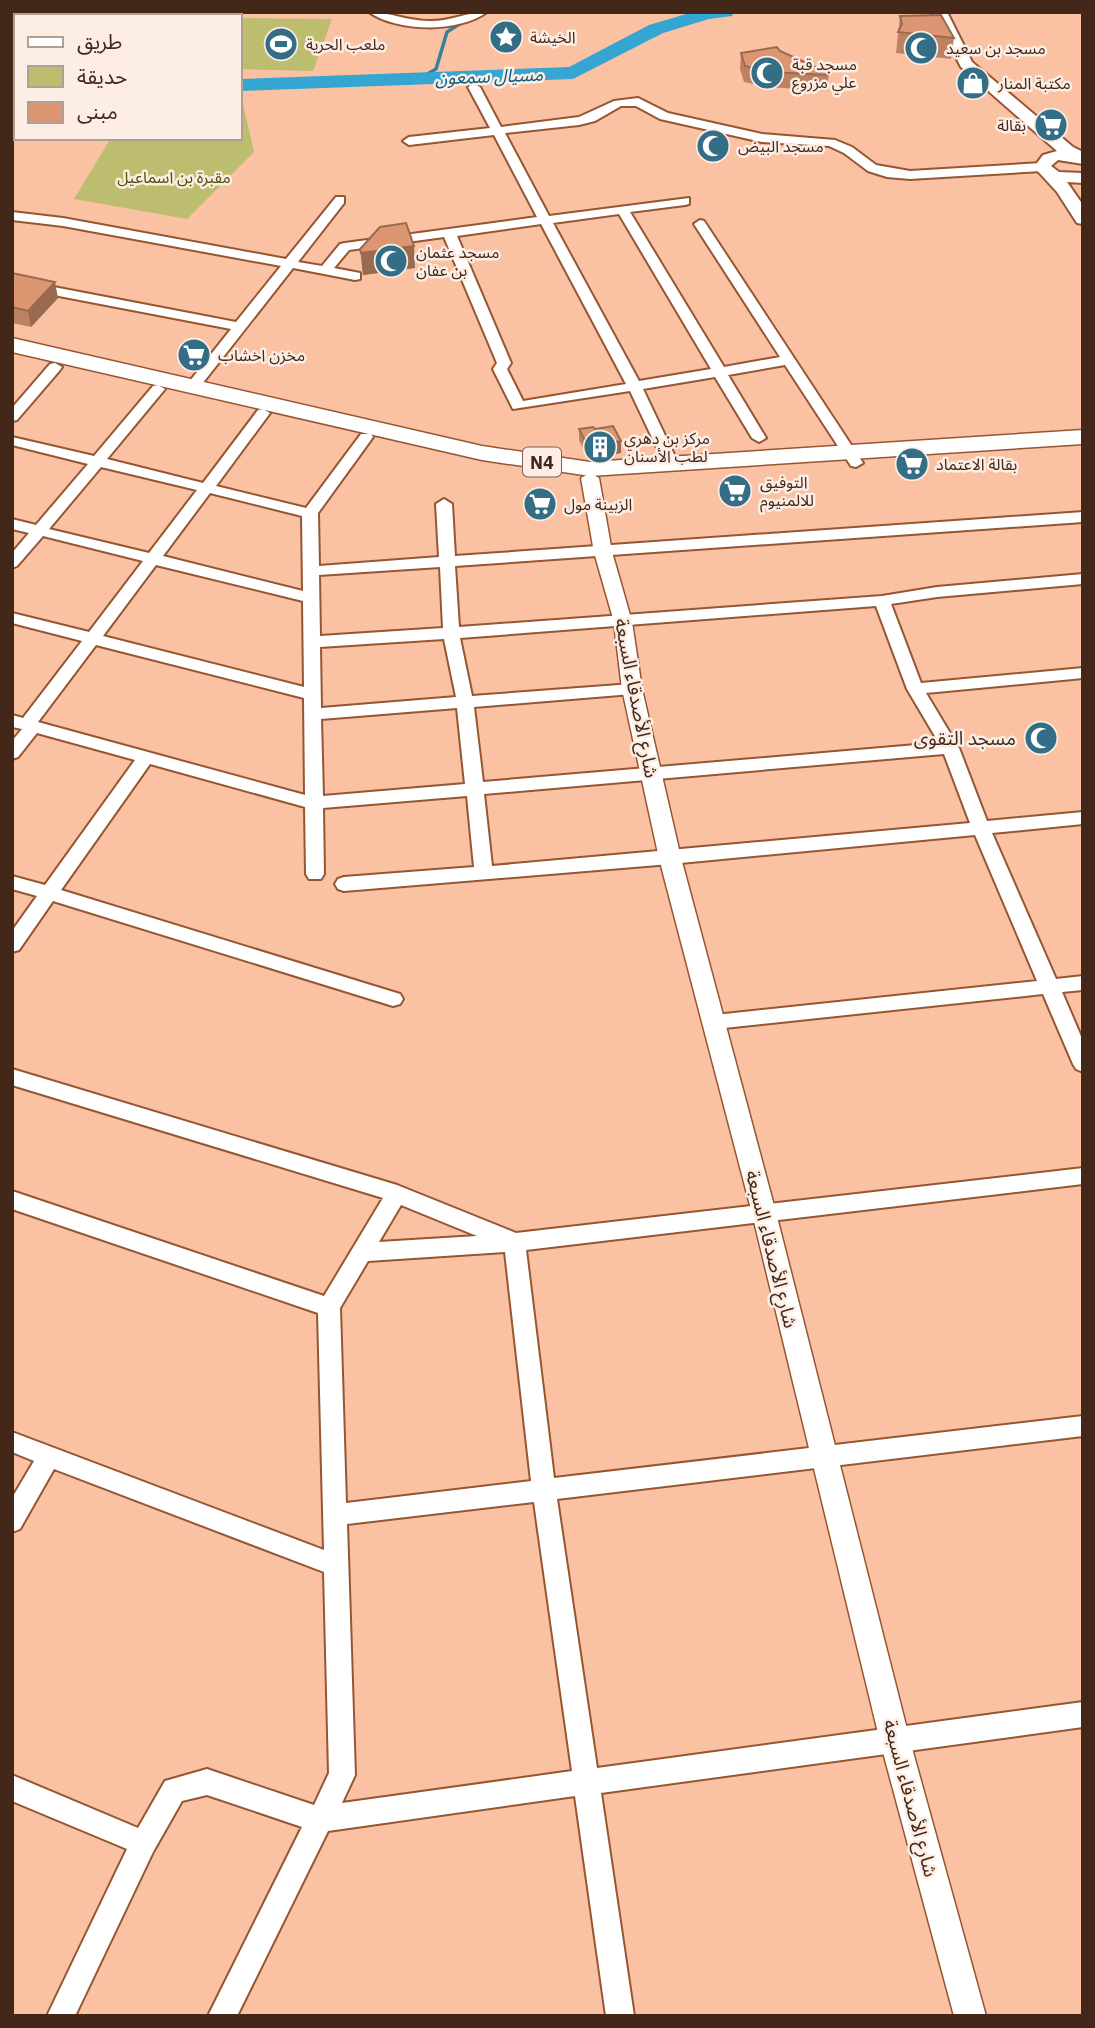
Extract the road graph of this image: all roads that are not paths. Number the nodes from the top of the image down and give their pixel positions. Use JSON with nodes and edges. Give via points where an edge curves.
{"nodes":[{"id":1,"x":374,"y":12,"type":"edge"},
{"id":2,"x":482,"y":12,"type":"edge"},
{"id":3,"x":939,"y":12,"type":"edge"},
{"id":4,"x":474,"y":87,"type":"dead end"},
{"id":5,"x":498,"y":131,"type":"junction"},
{"id":6,"x":1045,"y":131,"type":"junction"},
{"id":7,"x":409,"y":141,"type":"dead end"},
{"id":8,"x":1083,"y":159,"type":"edge"},
{"id":9,"x":1046,"y":167,"type":"junction"},
{"id":10,"x":1083,"y":178,"type":"edge"},
{"id":11,"x":340,"y":200,"type":"dead end"},
{"id":12,"x":685,"y":201,"type":"dead end"},
{"id":13,"x":622,"y":209,"type":"junction"},
{"id":14,"x":12,"y":216,"type":"edge"},
{"id":15,"x":1083,"y":219,"type":"edge"},
{"id":16,"x":546,"y":220,"type":"junction"},
{"id":17,"x":700,"y":225,"type":"dead end"},
{"id":18,"x":449,"y":233,"type":"junction"},
{"id":19,"x":290,"y":263,"type":"junction"},
{"id":20,"x":326,"y":270,"type":"junction"},
{"id":21,"x":355,"y":276,"type":"dead end"},
{"id":22,"x":12,"y":283,"type":"edge"},
{"id":23,"x":239,"y":327,"type":"junction"},
{"id":24,"x":12,"y":345,"type":"edge"},
{"id":25,"x":12,"y":357,"type":"edge"},
{"id":26,"x":790,"y":360,"type":"junction"},
{"id":27,"x":55,"y":367,"type":"junction"},
{"id":28,"x":719,"y":372,"type":"junction"},
{"id":29,"x":193,"y":386,"type":"junction"},
{"id":30,"x":634,"y":386,"type":"junction"},
{"id":31,"x":158,"y":388,"type":"junction"},
{"id":32,"x":265,"y":408,"type":"junction"},
{"id":33,"x":12,"y":417,"type":"edge"},
{"id":34,"x":366,"y":437,"type":"junction"},
{"id":35,"x":1083,"y":437,"type":"edge"},
{"id":36,"x":759,"y":438,"type":"dead end"},
{"id":37,"x":12,"y":441,"type":"edge"},
{"id":38,"x":1083,"y":445,"type":"edge"},
{"id":39,"x":853,"y":458,"type":"junction"},
{"id":40,"x":97,"y":462,"type":"junction"},
{"id":41,"x":672,"y":465,"type":"junction"},
{"id":42,"x":590,"y":478,"type":"junction"},
{"id":43,"x":206,"y":488,"type":"junction"},
{"id":44,"x":444,"y":504,"type":"dead end"},
{"id":45,"x":310,"y":513,"type":"junction"},
{"id":46,"x":1083,"y":517,"type":"edge"},
{"id":47,"x":12,"y":524,"type":"edge"},
{"id":48,"x":40,"y":531,"type":"junction"},
{"id":49,"x":603,"y":552,"type":"junction"},
{"id":50,"x":153,"y":559,"type":"junction"},
{"id":51,"x":445,"y":562,"type":"junction"},
{"id":52,"x":12,"y":564,"type":"edge"},
{"id":53,"x":311,"y":571,"type":"junction"},
{"id":54,"x":1083,"y":579,"type":"edge"},
{"id":55,"x":311,"y":598,"type":"junction"},
{"id":56,"x":882,"y":601,"type":"junction"},
{"id":57,"x":12,"y":618,"type":"edge"},
{"id":58,"x":623,"y":622,"type":"junction"},
{"id":59,"x":451,"y":633,"type":"junction"},
{"id":60,"x":92,"y":638,"type":"junction"},
{"id":61,"x":312,"y":642,"type":"junction"},
{"id":62,"x":1083,"y":673,"type":"edge"},
{"id":63,"x":632,"y":689,"type":"junction"},
{"id":64,"x":915,"y":689,"type":"junction"},
{"id":65,"x":312,"y":694,"type":"junction"},
{"id":66,"x":465,"y":702,"type":"junction"},
{"id":67,"x":313,"y":714,"type":"junction"},
{"id":68,"x":24,"y":724,"type":"edge"},
{"id":69,"x":950,"y":748,"type":"junction"},
{"id":70,"x":12,"y":753,"type":"edge"},
{"id":71,"x":146,"y":758,"type":"junction"},
{"id":72,"x":651,"y":776,"type":"junction"},
{"id":73,"x":475,"y":790,"type":"junction"},
{"id":74,"x":314,"y":803,"type":"junction"},
{"id":75,"x":1083,"y":818,"type":"edge"},
{"id":76,"x":981,"y":828,"type":"junction"},
{"id":77,"x":670,"y":858,"type":"junction"},
{"id":78,"x":484,"y":873,"type":"junction"},
{"id":79,"x":315,"y":874,"type":"dead end"},
{"id":80,"x":12,"y":882,"type":"edge"},
{"id":81,"x":344,"y":884,"type":"dead end"},
{"id":82,"x":49,"y":893,"type":"junction"},
{"id":83,"x":12,"y":945,"type":"edge"},
{"id":84,"x":1083,"y":984,"type":"edge"},
{"id":85,"x":1049,"y":987,"type":"junction"},
{"id":86,"x":393,"y":999,"type":"dead end"},
{"id":87,"x":715,"y":1021,"type":"junction"},
{"id":88,"x":1083,"y":1065,"type":"edge"},
{"id":89,"x":12,"y":1077,"type":"edge"},
{"id":90,"x":1083,"y":1176,"type":"edge"},
{"id":91,"x":397,"y":1194,"type":"junction"},
{"id":92,"x":12,"y":1200,"type":"edge"},
{"id":93,"x":764,"y":1213,"type":"junction"},
{"id":94,"x":515,"y":1242,"type":"junction"},
{"id":95,"x":362,"y":1252,"type":"junction"},
{"id":96,"x":329,"y":1307,"type":"junction"},
{"id":97,"x":1083,"y":1426,"type":"edge"},
{"id":98,"x":12,"y":1442,"type":"edge"},
{"id":99,"x":49,"y":1456,"type":"junction"},
{"id":100,"x":824,"y":1457,"type":"junction"},
{"id":101,"x":544,"y":1492,"type":"junction"},
{"id":102,"x":335,"y":1515,"type":"junction"},
{"id":103,"x":12,"y":1521,"type":"edge"},
{"id":104,"x":337,"y":1566,"type":"junction"},
{"id":105,"x":1083,"y":1714,"type":"edge"},
{"id":106,"x":895,"y":1741,"type":"junction"},
{"id":107,"x":588,"y":1782,"type":"junction"},
{"id":108,"x":12,"y":1788,"type":"edge"},
{"id":109,"x":318,"y":1819,"type":"junction"},
{"id":110,"x":144,"y":1843,"type":"junction"},
{"id":111,"x":61,"y":2016,"type":"edge"},
{"id":112,"x":222,"y":2016,"type":"edge"},
{"id":113,"x":620,"y":2016,"type":"edge"},
{"id":114,"x":970,"y":2016,"type":"edge"}],
"edges":[{"from":1,"to":2,"type":"street","via":[[432,26]]},
{"from":3,"to":6,"type":"main road","via":[[966,64]]},
{"from":4,"to":5,"type":"street"},
{"from":5,"to":7,"type":"street"},
{"from":5,"to":9,"type":"street","via":[[579,121],[618,103],[638,102],[664,116],[762,138],[831,143],[887,173],[910,176]]},
{"from":5,"to":16,"type":"street"},
{"from":6,"to":8,"type":"main road"},
{"from":6,"to":9,"type":"main road","via":[[1049,144]]},
{"from":8,"to":9,"type":"main road","via":[[1068,155]]},
{"from":9,"to":10,"type":"main road","via":[[1063,179]]},
{"from":9,"to":15,"type":"main road"},
{"from":11,"to":19,"type":"street"},
{"from":12,"to":13,"type":"street"},
{"from":13,"to":16,"type":"street"},
{"from":13,"to":28,"type":"street"},
{"from":14,"to":19,"type":"street"},
{"from":16,"to":18,"type":"street"},
{"from":16,"to":30,"type":"street"},
{"from":17,"to":26,"type":"street"},
{"from":18,"to":20,"type":"street","via":[[345,247]]},
{"from":18,"to":30,"type":"street","via":[[518,407]]},
{"from":19,"to":20,"type":"street"},
{"from":19,"to":23,"type":"street"},
{"from":20,"to":21,"type":"street"},
{"from":22,"to":23,"type":"street"},
{"from":23,"to":29,"type":"street"},
{"from":24,"to":29,"type":"highway","number":"N4"},
{"from":25,"to":27,"type":"highway","number":"N4"},
{"from":26,"to":28,"type":"street"},
{"from":26,"to":39,"type":"street"},
{"from":27,"to":31,"type":"highway","number":"N4"},
{"from":27,"to":33,"type":"street"},
{"from":28,"to":30,"type":"street"},
{"from":28,"to":36,"type":"street"},
{"from":29,"to":32,"type":"highway","number":"N4"},
{"from":30,"to":41,"type":"street"},
{"from":31,"to":32,"type":"highway","number":"N4"},
{"from":31,"to":40,"type":"street"},
{"from":32,"to":34,"type":"highway","number":"N4"},
{"from":32,"to":41,"type":"highway","number":"N4","via":[[482,453],[590,469]]},
{"from":32,"to":43,"type":"street"},
{"from":34,"to":42,"type":"highway","number":"N4","via":[[471,462]]},
{"from":34,"to":45,"type":"street"},
{"from":35,"to":39,"type":"highway","number":"N4"},
{"from":37,"to":40,"type":"street"},
{"from":38,"to":39,"type":"highway","number":"N4"},
{"from":39,"to":41,"type":"highway","number":"N4"},
{"from":39,"to":42,"type":"highway","number":"N4"},
{"from":40,"to":43,"type":"street"},
{"from":40,"to":48,"type":"street"},
{"from":42,"to":49,"type":"street","name":"شارع الأصدقاء السبعة"},
{"from":43,"to":45,"type":"street"},
{"from":43,"to":50,"type":"street"},
{"from":44,"to":51,"type":"street"},
{"from":45,"to":53,"type":"street"},
{"from":46,"to":49,"type":"street"},
{"from":47,"to":48,"type":"street"},
{"from":48,"to":50,"type":"street"},
{"from":48,"to":52,"type":"street"},
{"from":49,"to":51,"type":"street"},
{"from":49,"to":58,"type":"street","name":"شارع الأصدقاء السبعة"},
{"from":50,"to":55,"type":"street"},
{"from":50,"to":60,"type":"street"},
{"from":51,"to":53,"type":"street"},
{"from":51,"to":59,"type":"street"},
{"from":53,"to":55,"type":"street"},
{"from":54,"to":56,"type":"street"},
{"from":55,"to":61,"type":"street"},
{"from":56,"to":58,"type":"street"},
{"from":56,"to":64,"type":"street"},
{"from":57,"to":60,"type":"street"},
{"from":58,"to":59,"type":"street"},
{"from":58,"to":63,"type":"street","name":"شارع الأصدقاء السبعة"},
{"from":59,"to":61,"type":"street"},
{"from":59,"to":66,"type":"street"},
{"from":60,"to":65,"type":"street"},
{"from":60,"to":68,"type":"street"},
{"from":61,"to":65,"type":"street"},
{"from":62,"to":64,"type":"street"},
{"from":63,"to":66,"type":"street"},
{"from":63,"to":72,"type":"street","name":"شارع الأصدقاء السبعة"},
{"from":64,"to":69,"type":"street"},
{"from":65,"to":67,"type":"street"},
{"from":66,"to":67,"type":"street"},
{"from":66,"to":73,"type":"street"},
{"from":67,"to":74,"type":"street"},
{"from":68,"to":70,"type":"street"},
{"from":68,"to":71,"type":"street"},
{"from":69,"to":72,"type":"street"},
{"from":69,"to":76,"type":"street"},
{"from":71,"to":74,"type":"street"},
{"from":71,"to":82,"type":"street"},
{"from":72,"to":73,"type":"street"},
{"from":72,"to":77,"type":"street","name":"شارع الأصدقاء السبعة"},
{"from":73,"to":74,"type":"street"},
{"from":73,"to":78,"type":"street"},
{"from":74,"to":79,"type":"street"},
{"from":75,"to":76,"type":"street"},
{"from":76,"to":77,"type":"street"},
{"from":76,"to":85,"type":"street"},
{"from":77,"to":78,"type":"street"},
{"from":77,"to":87,"type":"street","name":"شارع الأصدقاء السبعة"},
{"from":78,"to":81,"type":"street"},
{"from":80,"to":82,"type":"street"},
{"from":82,"to":83,"type":"street"},
{"from":82,"to":86,"type":"street"},
{"from":84,"to":85,"type":"street"},
{"from":85,"to":87,"type":"street"},
{"from":85,"to":88,"type":"street"},
{"from":87,"to":93,"type":"street","name":"شارع الأصدقاء السبعة"},
{"from":89,"to":91,"type":"street"},
{"from":90,"to":93,"type":"street"},
{"from":91,"to":94,"type":"street"},
{"from":91,"to":95,"type":"street"},
{"from":92,"to":96,"type":"street"},
{"from":93,"to":94,"type":"street"},
{"from":93,"to":100,"type":"street","name":"شارع الأصدقاء السبعة"},
{"from":94,"to":95,"type":"street"},
{"from":94,"to":101,"type":"street"},
{"from":95,"to":96,"type":"street"},
{"from":96,"to":102,"type":"street"},
{"from":97,"to":100,"type":"street"},
{"from":98,"to":99,"type":"street"},
{"from":99,"to":103,"type":"street"},
{"from":99,"to":104,"type":"street"},
{"from":100,"to":101,"type":"street"},
{"from":100,"to":106,"type":"street","name":"شارع الأصدقاء السبعة"},
{"from":101,"to":102,"type":"street"},
{"from":101,"to":107,"type":"street"},
{"from":102,"to":104,"type":"street"},
{"from":104,"to":109,"type":"street","via":[[342,1775]]},
{"from":105,"to":106,"type":"street"},
{"from":106,"to":107,"type":"street"},
{"from":106,"to":114,"type":"street","name":"شارع الأصدقاء السبعة"},
{"from":107,"to":109,"type":"street"},
{"from":107,"to":113,"type":"street"},
{"from":108,"to":110,"type":"street"},
{"from":109,"to":110,"type":"street","via":[[207,1782],[174,1790]]},
{"from":109,"to":112,"type":"street"},
{"from":110,"to":111,"type":"street"}]}
